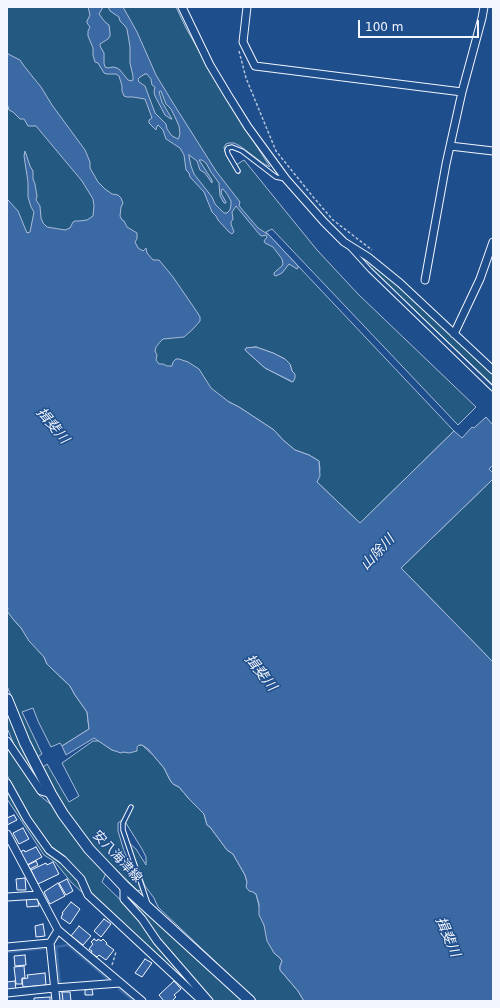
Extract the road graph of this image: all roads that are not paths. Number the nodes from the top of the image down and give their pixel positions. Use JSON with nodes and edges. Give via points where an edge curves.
{"nodes":[{"id":1,"x":182,"y":7,"type":"edge"},
{"id":2,"x":247,"y":7,"type":"edge"},
{"id":3,"x":484,"y":7,"type":"edge"},
{"id":4,"x":462,"y":92,"type":"junction"},
{"id":5,"x":450,"y":146,"type":"junction"},
{"id":6,"x":493,"y":151,"type":"edge"},
{"id":7,"x":238,"y":171,"type":"dead end"},
{"id":8,"x":286,"y":179,"type":"junction"},
{"id":9,"x":344,"y":242,"type":"junction"},
{"id":10,"x":493,"y":242,"type":"edge"},
{"id":11,"x":426,"y":280,"type":"dead end"},
{"id":12,"x":454,"y":334,"type":"junction"},
{"id":13,"x":493,"y":370,"type":"edge"},
{"id":14,"x":493,"y":389,"type":"edge"},
{"id":15,"x":7,"y":699,"type":"edge"},
{"id":16,"x":7,"y":741,"type":"edge"},
{"id":17,"x":7,"y":783,"type":"edge"},
{"id":18,"x":51,"y":794,"type":"junction"},
{"id":19,"x":131,"y":807,"type":"dead end"},
{"id":20,"x":7,"y":834,"type":"edge"},
{"id":21,"x":124,"y":886,"type":"junction"},
{"id":22,"x":39,"y":894,"type":"junction"},
{"id":23,"x":7,"y":897,"type":"edge"},
{"id":24,"x":150,"y":909,"type":"junction"},
{"id":25,"x":58,"y":930,"type":"junction"},
{"id":26,"x":50,"y":943,"type":"junction"},
{"id":27,"x":7,"y":947,"type":"edge"},
{"id":28,"x":120,"y":983,"type":"junction"},
{"id":29,"x":54,"y":988,"type":"junction"},
{"id":30,"x":7,"y":993,"type":"edge"},
{"id":31,"x":56,"y":1001,"type":"edge"},
{"id":32,"x":142,"y":1001,"type":"edge"},
{"id":33,"x":202,"y":1001,"type":"edge"},
{"id":34,"x":209,"y":1001,"type":"edge"},
{"id":35,"x":250,"y":1001,"type":"edge"}],
"edges":[{"from":1,"to":8,"type":"street","via":[[210,65],[228,95]]},
{"from":2,"to":4,"type":"street","via":[[243,42],[255,66]]},
{"from":3,"to":4,"type":"street"},
{"from":4,"to":5,"type":"street"},
{"from":5,"to":6,"type":"street"},
{"from":5,"to":11,"type":"street"},
{"from":7,"to":8,"type":"lane","via":[[228,154],[228,148],[242,150],[276,177]]},
{"from":8,"to":9,"type":"street"},
{"from":9,"to":12,"type":"street","via":[[400,283]]},
{"from":9,"to":14,"type":"lane"},
{"from":10,"to":12,"type":"street","via":[[480,279]]},
{"from":12,"to":13,"type":"street"},
{"from":15,"to":18,"type":"main road","name":"安八海津線","via":[[25,744]]},
{"from":16,"to":18,"type":"street","via":[[41,792]]},
{"from":17,"to":33,"type":"street","via":[[27,819],[49,850],[81,879],[88,896]]},
{"from":18,"to":21,"type":"main road","name":"安八海津線","via":[[89,849]]},
{"from":19,"to":24,"type":"lane","via":[[122,830]]},
{"from":20,"to":22,"type":"street"},
{"from":21,"to":24,"type":"main road","name":"安八海津線"},
{"from":21,"to":34,"type":"street","via":[[124,899]]},
{"from":22,"to":23,"type":"street"},
{"from":22,"to":25,"type":"street"},
{"from":24,"to":35,"type":"main road","name":"安八海津線"},
{"from":25,"to":26,"type":"street"},
{"from":25,"to":28,"type":"street"},
{"from":26,"to":27,"type":"street"},
{"from":26,"to":29,"type":"street"},
{"from":28,"to":29,"type":"street"},
{"from":28,"to":32,"type":"street"},
{"from":29,"to":30,"type":"street"},
{"from":29,"to":31,"type":"street"}]}
